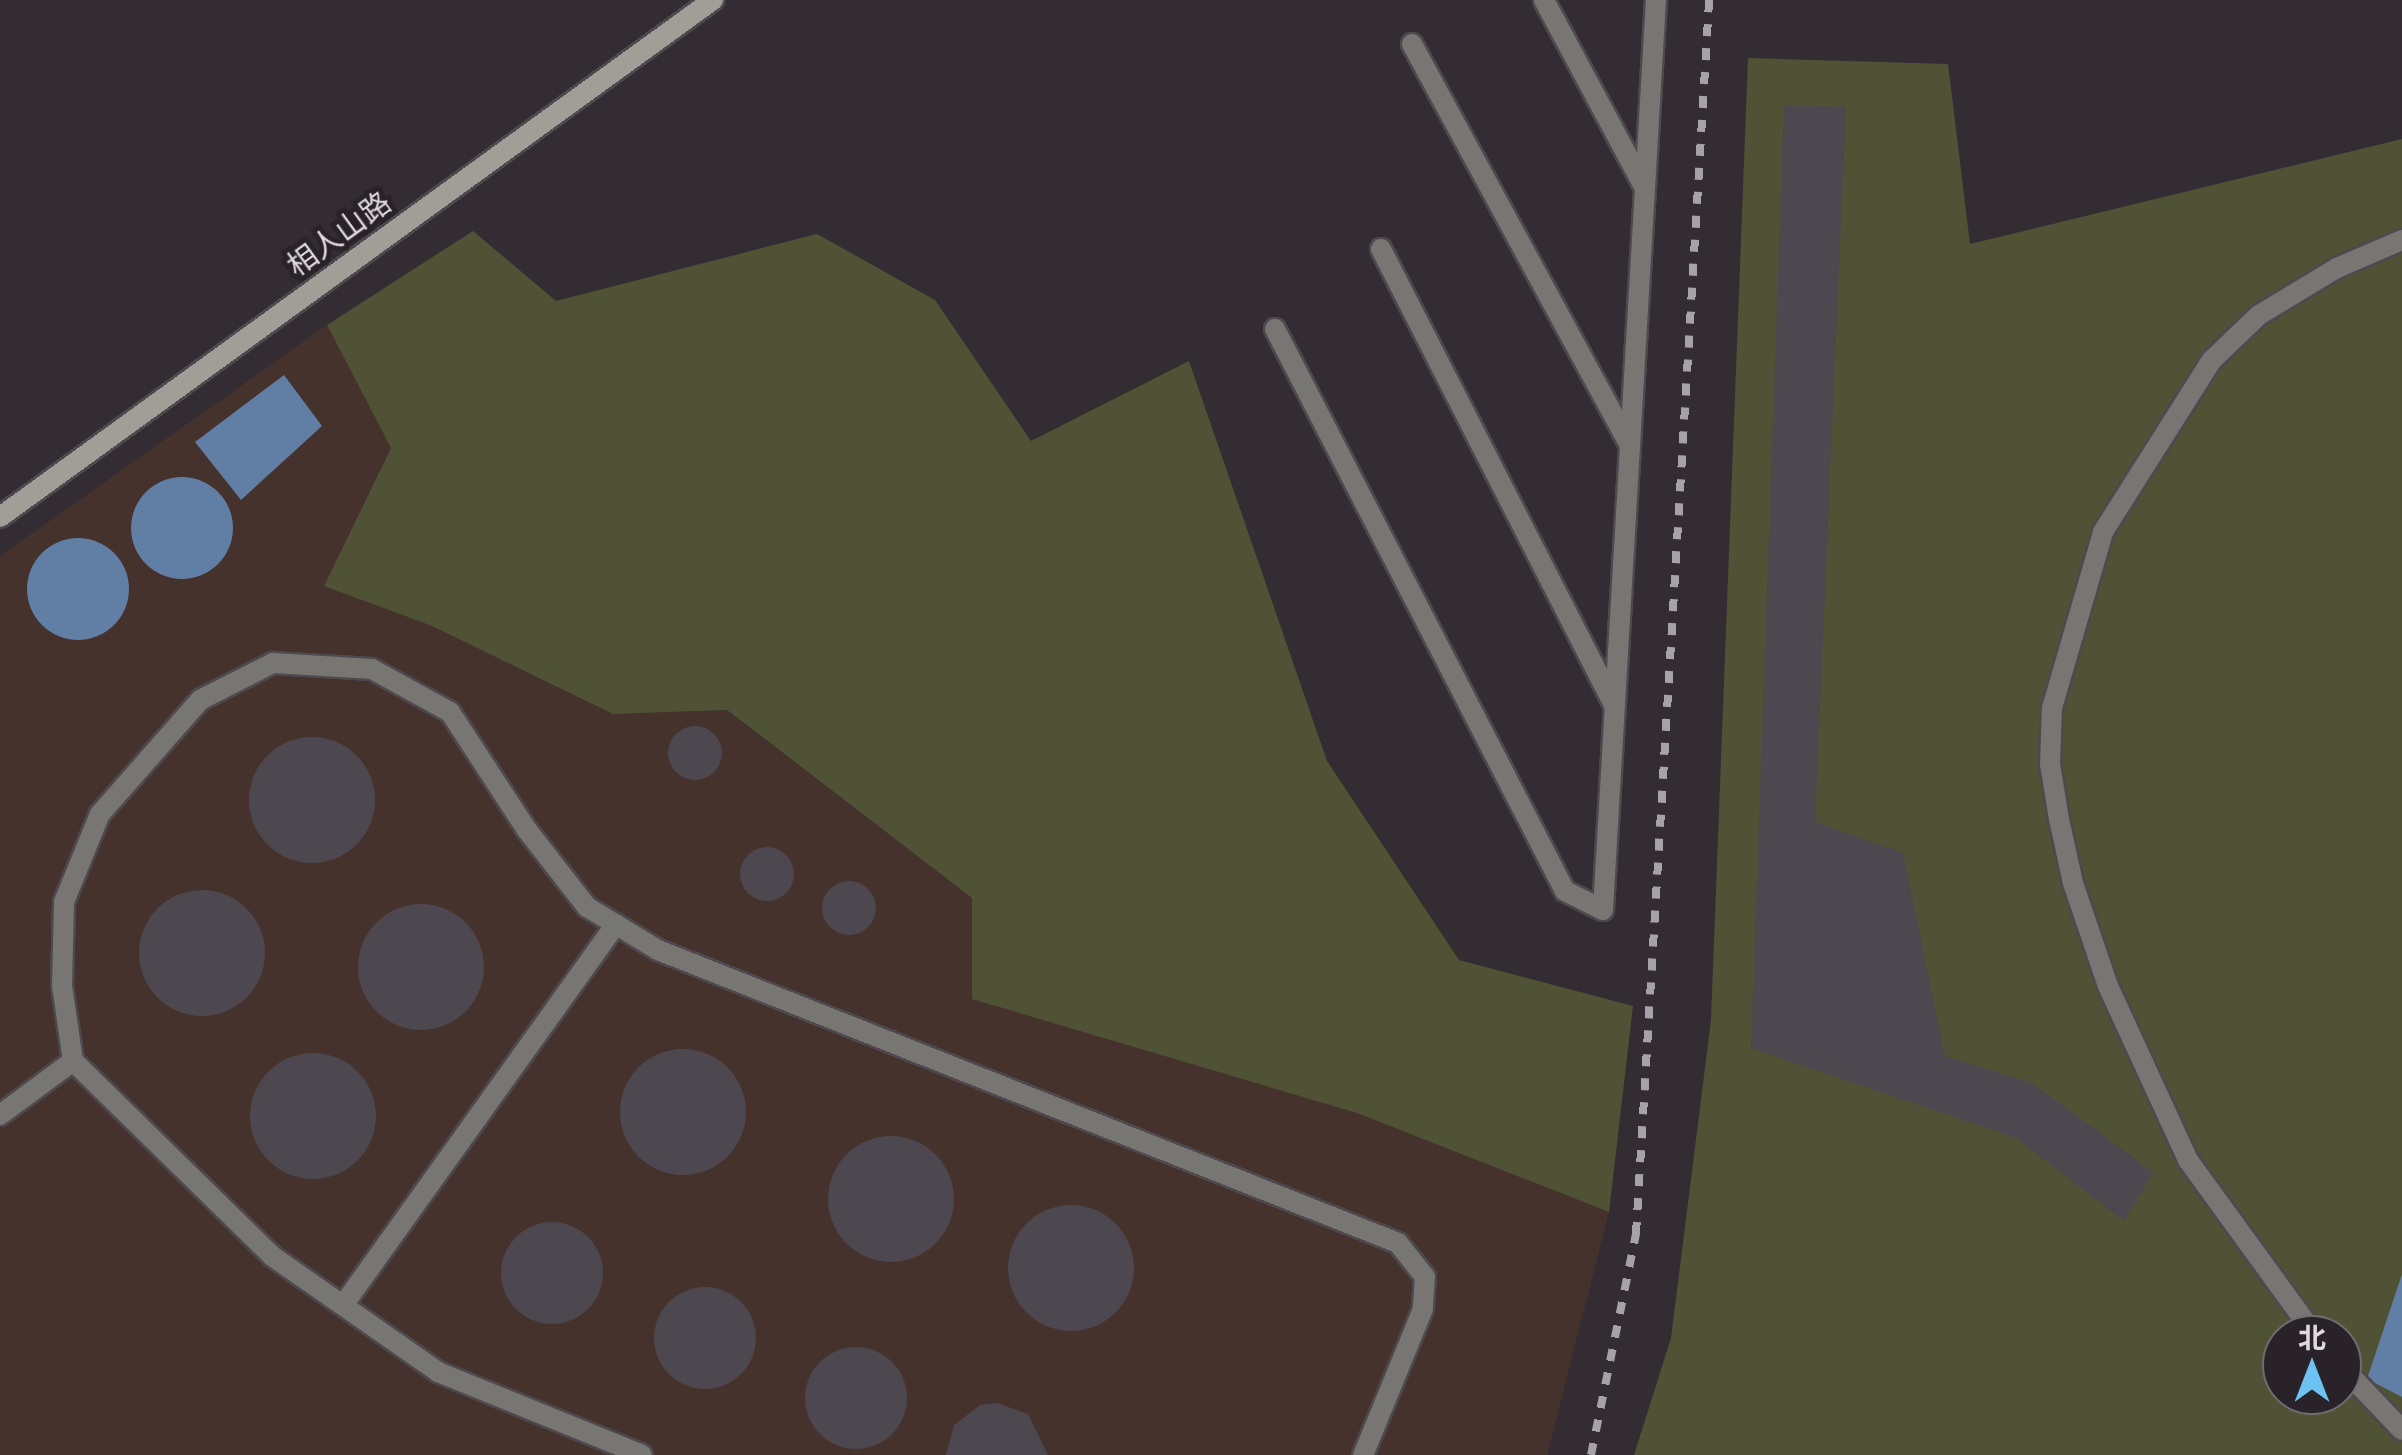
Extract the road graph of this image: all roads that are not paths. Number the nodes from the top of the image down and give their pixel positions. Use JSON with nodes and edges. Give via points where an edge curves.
{"nodes":[{"id":1,"x":713,"y":0,"type":"edge"},
{"id":2,"x":1544,"y":0,"type":"edge"},
{"id":3,"x":1656,"y":0,"type":"edge"},
{"id":4,"x":1412,"y":44,"type":"dead end"},
{"id":5,"x":1645,"y":188,"type":"junction"},
{"id":6,"x":2402,"y":240,"type":"edge"},
{"id":7,"x":1381,"y":249,"type":"dead end"},
{"id":8,"x":1274,"y":329,"type":"dead end"},
{"id":9,"x":1630,"y":445,"type":"junction"},
{"id":10,"x":0,"y":516,"type":"edge"},
{"id":11,"x":1615,"y":707,"type":"junction"},
{"id":12,"x":616,"y":924,"type":"junction"},
{"id":13,"x":72,"y":1061,"type":"junction"},
{"id":14,"x":0,"y":1114,"type":"edge"},
{"id":15,"x":344,"y":1304,"type":"junction"},
{"id":16,"x":2300,"y":1315,"type":"edge"},
{"id":17,"x":2362,"y":1388,"type":"edge"},
{"id":18,"x":2402,"y":1430,"type":"edge"},
{"id":19,"x":642,"y":1455,"type":"edge"},
{"id":20,"x":1363,"y":1455,"type":"edge"}],
"edges":[{"from":1,"to":10,"type":"street","name":"相人山路"},
{"from":2,"to":5,"type":"street"},
{"from":3,"to":5,"type":"street"},
{"from":4,"to":9,"type":"street"},
{"from":5,"to":9,"type":"street"},
{"from":6,"to":16,"type":"street","via":[[2337,268],[2259,315],[2211,362],[2104,532],[2052,708],[2050,764],[2072,883],[2108,986],[2188,1160]]},
{"from":7,"to":11,"type":"street"},
{"from":8,"to":11,"type":"street","via":[[1565,891],[1603,910]]},
{"from":9,"to":11,"type":"street"},
{"from":12,"to":13,"type":"street","via":[[587,906],[539,845],[450,712],[372,668],[273,663],[200,700],[100,814],[64,902],[62,986]]},
{"from":12,"to":15,"type":"street"},
{"from":12,"to":20,"type":"street","via":[[658,950],[1398,1243],[1425,1278],[1423,1309]]},
{"from":13,"to":14,"type":"street"},
{"from":13,"to":15,"type":"street","via":[[272,1256]]},
{"from":15,"to":19,"type":"street","via":[[438,1372]]},
{"from":17,"to":18,"type":"street"}]}
